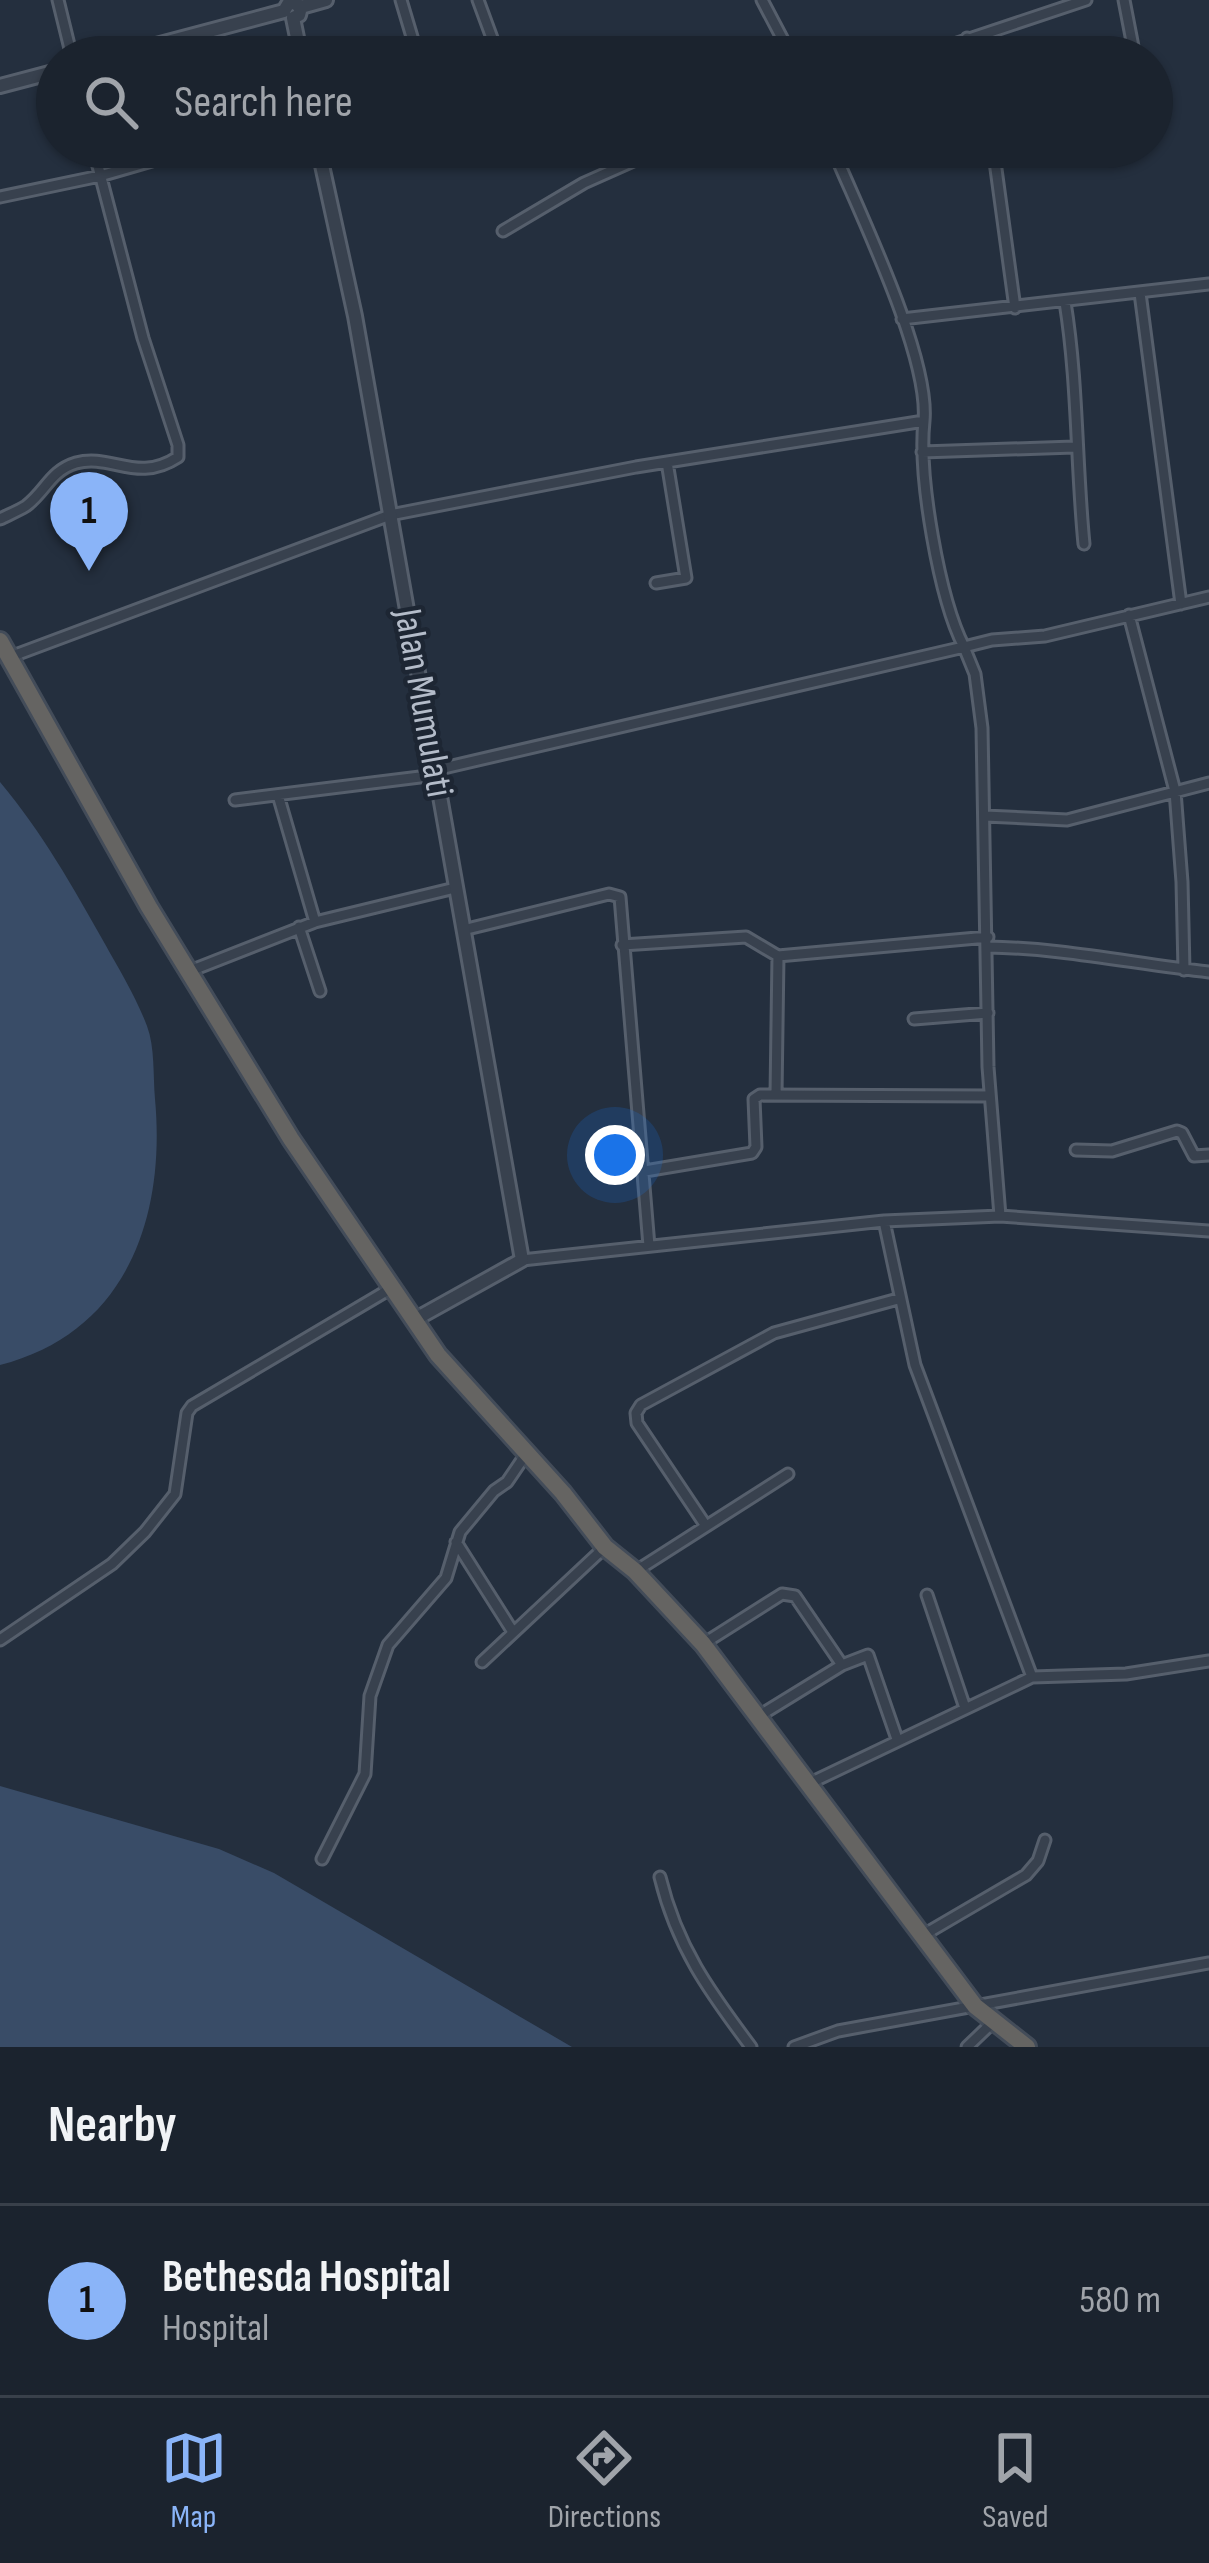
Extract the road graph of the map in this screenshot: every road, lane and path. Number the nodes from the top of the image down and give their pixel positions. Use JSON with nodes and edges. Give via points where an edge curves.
{"nodes":[{"id":1,"x":58,"y":0,"type":"edge"},
{"id":2,"x":326,"y":0,"type":"edge"},
{"id":3,"x":401,"y":0,"type":"edge"},
{"id":4,"x":478,"y":0,"type":"edge"},
{"id":5,"x":761,"y":0,"type":"edge"},
{"id":6,"x":1086,"y":0,"type":"edge"},
{"id":7,"x":1124,"y":0,"type":"edge"},
{"id":8,"x":292,"y":7,"type":"edge"},
{"id":9,"x":67,"y":36,"type":"edge"},
{"id":10,"x":187,"y":36,"type":"edge"},
{"id":11,"x":412,"y":36,"type":"edge"},
{"id":12,"x":491,"y":36,"type":"edge"},
{"id":13,"x":781,"y":36,"type":"edge"},
{"id":14,"x":974,"y":36,"type":"edge"},
{"id":15,"x":1131,"y":36,"type":"edge"},
{"id":16,"x":36,"y":77,"type":"edge"},
{"id":17,"x":0,"y":86,"type":"edge"},
{"id":18,"x":98,"y":168,"type":"edge"},
{"id":19,"x":128,"y":168,"type":"edge"},
{"id":20,"x":323,"y":168,"type":"edge"},
{"id":21,"x":617,"y":168,"type":"edge"},
{"id":22,"x":841,"y":168,"type":"edge"},
{"id":23,"x":996,"y":168,"type":"edge"},
{"id":24,"x":100,"y":176,"type":"junction"},
{"id":25,"x":0,"y":197,"type":"edge"},
{"id":26,"x":503,"y":231,"type":"dead end"},
{"id":27,"x":1209,"y":284,"type":"edge"},
{"id":28,"x":1140,"y":293,"type":"junction"},
{"id":29,"x":1065,"y":302,"type":"junction"},
{"id":30,"x":1015,"y":308,"type":"junction"},
{"id":31,"x":902,"y":319,"type":"junction"},
{"id":32,"x":924,"y":421,"type":"junction"},
{"id":33,"x":1074,"y":447,"type":"junction"},
{"id":34,"x":922,"y":452,"type":"junction"},
{"id":35,"x":668,"y":461,"type":"junction"},
{"id":36,"x":390,"y":515,"type":"junction"},
{"id":37,"x":0,"y":519,"type":"edge"},
{"id":38,"x":1084,"y":544,"type":"dead end"},
{"id":39,"x":656,"y":583,"type":"dead end"},
{"id":40,"x":1209,"y":597,"type":"edge"},
{"id":41,"x":1181,"y":604,"type":"junction"},
{"id":42,"x":1129,"y":615,"type":"junction"},
{"id":43,"x":964,"y":647,"type":"junction"},
{"id":44,"x":5,"y":649,"type":"edge"},
{"id":45,"x":435,"y":772,"type":"junction"},
{"id":46,"x":1209,"y":783,"type":"edge"},
{"id":47,"x":1174,"y":791,"type":"junction"},
{"id":48,"x":278,"y":795,"type":"junction"},
{"id":49,"x":236,"y":800,"type":"dead end"},
{"id":50,"x":985,"y":816,"type":"junction"},
{"id":51,"x":455,"y":888,"type":"junction"},
{"id":52,"x":315,"y":922,"type":"junction"},
{"id":53,"x":299,"y":927,"type":"junction"},
{"id":54,"x":463,"y":930,"type":"junction"},
{"id":55,"x":988,"y":942,"type":"junction"},
{"id":56,"x":622,"y":945,"type":"junction"},
{"id":57,"x":778,"y":956,"type":"junction"},
{"id":58,"x":1184,"y":970,"type":"junction"},
{"id":59,"x":190,"y":971,"type":"junction"},
{"id":60,"x":1209,"y":972,"type":"edge"},
{"id":61,"x":320,"y":992,"type":"dead end"},
{"id":62,"x":988,"y":1013,"type":"junction"},
{"id":63,"x":914,"y":1019,"type":"dead end"},
{"id":64,"x":776,"y":1095,"type":"junction"},
{"id":65,"x":989,"y":1096,"type":"junction"},
{"id":66,"x":1076,"y":1150,"type":"dead end"},
{"id":67,"x":1209,"y":1156,"type":"edge"},
{"id":68,"x":645,"y":1171,"type":"junction"},
{"id":69,"x":1000,"y":1216,"type":"junction"},
{"id":70,"x":884,"y":1220,"type":"junction"},
{"id":71,"x":1209,"y":1231,"type":"edge"},
{"id":72,"x":649,"y":1246,"type":"junction"},
{"id":73,"x":522,"y":1260,"type":"junction"},
{"id":74,"x":390,"y":1288,"type":"junction"},
{"id":75,"x":898,"y":1299,"type":"junction"},
{"id":76,"x":414,"y":1320,"type":"junction"},
{"id":77,"x":526,"y":1454,"type":"junction"},
{"id":78,"x":788,"y":1474,"type":"dead end"},
{"id":79,"x":706,"y":1526,"type":"junction"},
{"id":80,"x":456,"y":1542,"type":"junction"},
{"id":81,"x":605,"y":1547,"type":"junction"},
{"id":82,"x":635,"y":1571,"type":"junction"},
{"id":83,"x":927,"y":1595,"type":"dead end"},
{"id":84,"x":513,"y":1632,"type":"junction"},
{"id":85,"x":0,"y":1640,"type":"edge"},
{"id":86,"x":704,"y":1643,"type":"junction"},
{"id":87,"x":1209,"y":1660,"type":"edge"},
{"id":88,"x":482,"y":1662,"type":"dead end"},
{"id":89,"x":842,"y":1665,"type":"junction"},
{"id":90,"x":1032,"y":1678,"type":"junction"},
{"id":91,"x":965,"y":1708,"type":"junction"},
{"id":92,"x":756,"y":1718,"type":"junction"},
{"id":93,"x":897,"y":1739,"type":"junction"},
{"id":94,"x":806,"y":1785,"type":"junction"},
{"id":95,"x":1045,"y":1840,"type":"dead end"},
{"id":96,"x":322,"y":1859,"type":"dead end"},
{"id":97,"x":660,"y":1877,"type":"dead end"},
{"id":98,"x":920,"y":1937,"type":"junction"},
{"id":99,"x":1209,"y":1963,"type":"edge"},
{"id":100,"x":975,"y":2006,"type":"junction"},
{"id":101,"x":992,"y":2023,"type":"junction"},
{"id":102,"x":751,"y":2047,"type":"edge"},
{"id":103,"x":794,"y":2047,"type":"edge"},
{"id":104,"x":967,"y":2047,"type":"edge"},
{"id":105,"x":1028,"y":2047,"type":"edge"}],
"edges":[{"from":1,"to":9,"type":"street"},
{"from":2,"to":8,"type":"street"},
{"from":3,"to":11,"type":"street"},
{"from":4,"to":12,"type":"street"},
{"from":5,"to":13,"type":"street"},
{"from":6,"to":14,"type":"street"},
{"from":7,"to":15,"type":"street"},
{"from":8,"to":10,"type":"street"},
{"from":16,"to":17,"type":"street"},
{"from":18,"to":24,"type":"street"},
{"from":19,"to":24,"type":"street"},
{"from":20,"to":36,"type":"street","name":"Jalan Mumulati"},
{"from":21,"to":26,"type":"street"},
{"from":22,"to":31,"type":"street"},
{"from":23,"to":30,"type":"street"},
{"from":24,"to":25,"type":"street"},
{"from":24,"to":37,"type":"street","via":[[178,458],[134,470],[77,463],[53,473],[29,503]]},
{"from":27,"to":28,"type":"street"},
{"from":28,"to":29,"type":"street"},
{"from":28,"to":41,"type":"street"},
{"from":29,"to":30,"type":"street"},
{"from":29,"to":33,"type":"street","via":[[1077,391]]},
{"from":30,"to":31,"type":"street"},
{"from":31,"to":32,"type":"street"},
{"from":32,"to":34,"type":"street"},
{"from":32,"to":35,"type":"street"},
{"from":33,"to":34,"type":"street"},
{"from":33,"to":38,"type":"street"},
{"from":34,"to":43,"type":"street","via":[[944,585]]},
{"from":35,"to":36,"type":"street"},
{"from":35,"to":39,"type":"street","via":[[686,575]]},
{"from":36,"to":44,"type":"street"},
{"from":36,"to":45,"type":"street","name":"Jalan Mumulati"},
{"from":40,"to":41,"type":"street"},
{"from":41,"to":42,"type":"street"},
{"from":42,"to":43,"type":"street"},
{"from":42,"to":47,"type":"street"},
{"from":43,"to":45,"type":"street"},
{"from":43,"to":50,"type":"street","via":[[978,695]]},
{"from":44,"to":59,"type":"highway"},
{"from":45,"to":48,"type":"street"},
{"from":45,"to":51,"type":"street","name":"Jalan Mumulati"},
{"from":46,"to":47,"type":"street"},
{"from":47,"to":50,"type":"street","via":[[1067,820]]},
{"from":47,"to":58,"type":"street"},
{"from":48,"to":49,"type":"street"},
{"from":48,"to":52,"type":"street"},
{"from":50,"to":55,"type":"street"},
{"from":51,"to":52,"type":"street"},
{"from":51,"to":54,"type":"street","name":"Jalan Mumulati"},
{"from":52,"to":53,"type":"street"},
{"from":53,"to":59,"type":"street"},
{"from":53,"to":61,"type":"street"},
{"from":54,"to":56,"type":"street","via":[[616,894]]},
{"from":54,"to":73,"type":"street","name":"Jalan Mumulati"},
{"from":55,"to":57,"type":"street"},
{"from":55,"to":58,"type":"street"},
{"from":55,"to":62,"type":"street"},
{"from":56,"to":57,"type":"street","via":[[746,938]]},
{"from":56,"to":68,"type":"street"},
{"from":57,"to":64,"type":"street"},
{"from":58,"to":60,"type":"street"},
{"from":59,"to":74,"type":"highway"},
{"from":62,"to":63,"type":"street"},
{"from":62,"to":65,"type":"street"},
{"from":64,"to":65,"type":"street"},
{"from":64,"to":68,"type":"street","via":[[754,1100],[752,1154]]},
{"from":65,"to":69,"type":"street"},
{"from":66,"to":67,"type":"street","via":[[1112,1151],[1177,1131],[1194,1156]]},
{"from":68,"to":72,"type":"street"},
{"from":69,"to":70,"type":"street"},
{"from":69,"to":71,"type":"street"},
{"from":70,"to":72,"type":"street"},
{"from":70,"to":75,"type":"street"},
{"from":72,"to":73,"type":"street"},
{"from":73,"to":76,"type":"street"},
{"from":74,"to":76,"type":"highway"},
{"from":74,"to":85,"type":"street","via":[[192,1406],[175,1494],[145,1532]]},
{"from":75,"to":79,"type":"street","via":[[774,1333],[641,1405],[638,1423]]},
{"from":75,"to":90,"type":"street"},
{"from":76,"to":77,"type":"highway"},
{"from":77,"to":80,"type":"street"},
{"from":77,"to":81,"type":"highway"},
{"from":78,"to":79,"type":"street"},
{"from":79,"to":82,"type":"street"},
{"from":80,"to":84,"type":"street"},
{"from":80,"to":96,"type":"street","via":[[442,1582],[381,1660],[368,1707],[365,1774]]},
{"from":81,"to":82,"type":"highway"},
{"from":81,"to":84,"type":"street"},
{"from":82,"to":86,"type":"highway"},
{"from":83,"to":91,"type":"street"},
{"from":84,"to":88,"type":"street"},
{"from":86,"to":89,"type":"street","via":[[790,1593]]},
{"from":86,"to":92,"type":"highway"},
{"from":87,"to":90,"type":"street"},
{"from":89,"to":92,"type":"street"},
{"from":89,"to":93,"type":"street","via":[[870,1657]]},
{"from":90,"to":91,"type":"street"},
{"from":91,"to":93,"type":"street"},
{"from":92,"to":94,"type":"highway"},
{"from":93,"to":94,"type":"street"},
{"from":94,"to":98,"type":"highway"},
{"from":95,"to":98,"type":"street","via":[[1026,1875]]},
{"from":97,"to":102,"type":"street","via":[[691,1965]]},
{"from":98,"to":100,"type":"highway"},
{"from":99,"to":100,"type":"street"},
{"from":100,"to":101,"type":"highway"},
{"from":100,"to":103,"type":"street"},
{"from":101,"to":104,"type":"street"},
{"from":101,"to":105,"type":"highway"}]}
